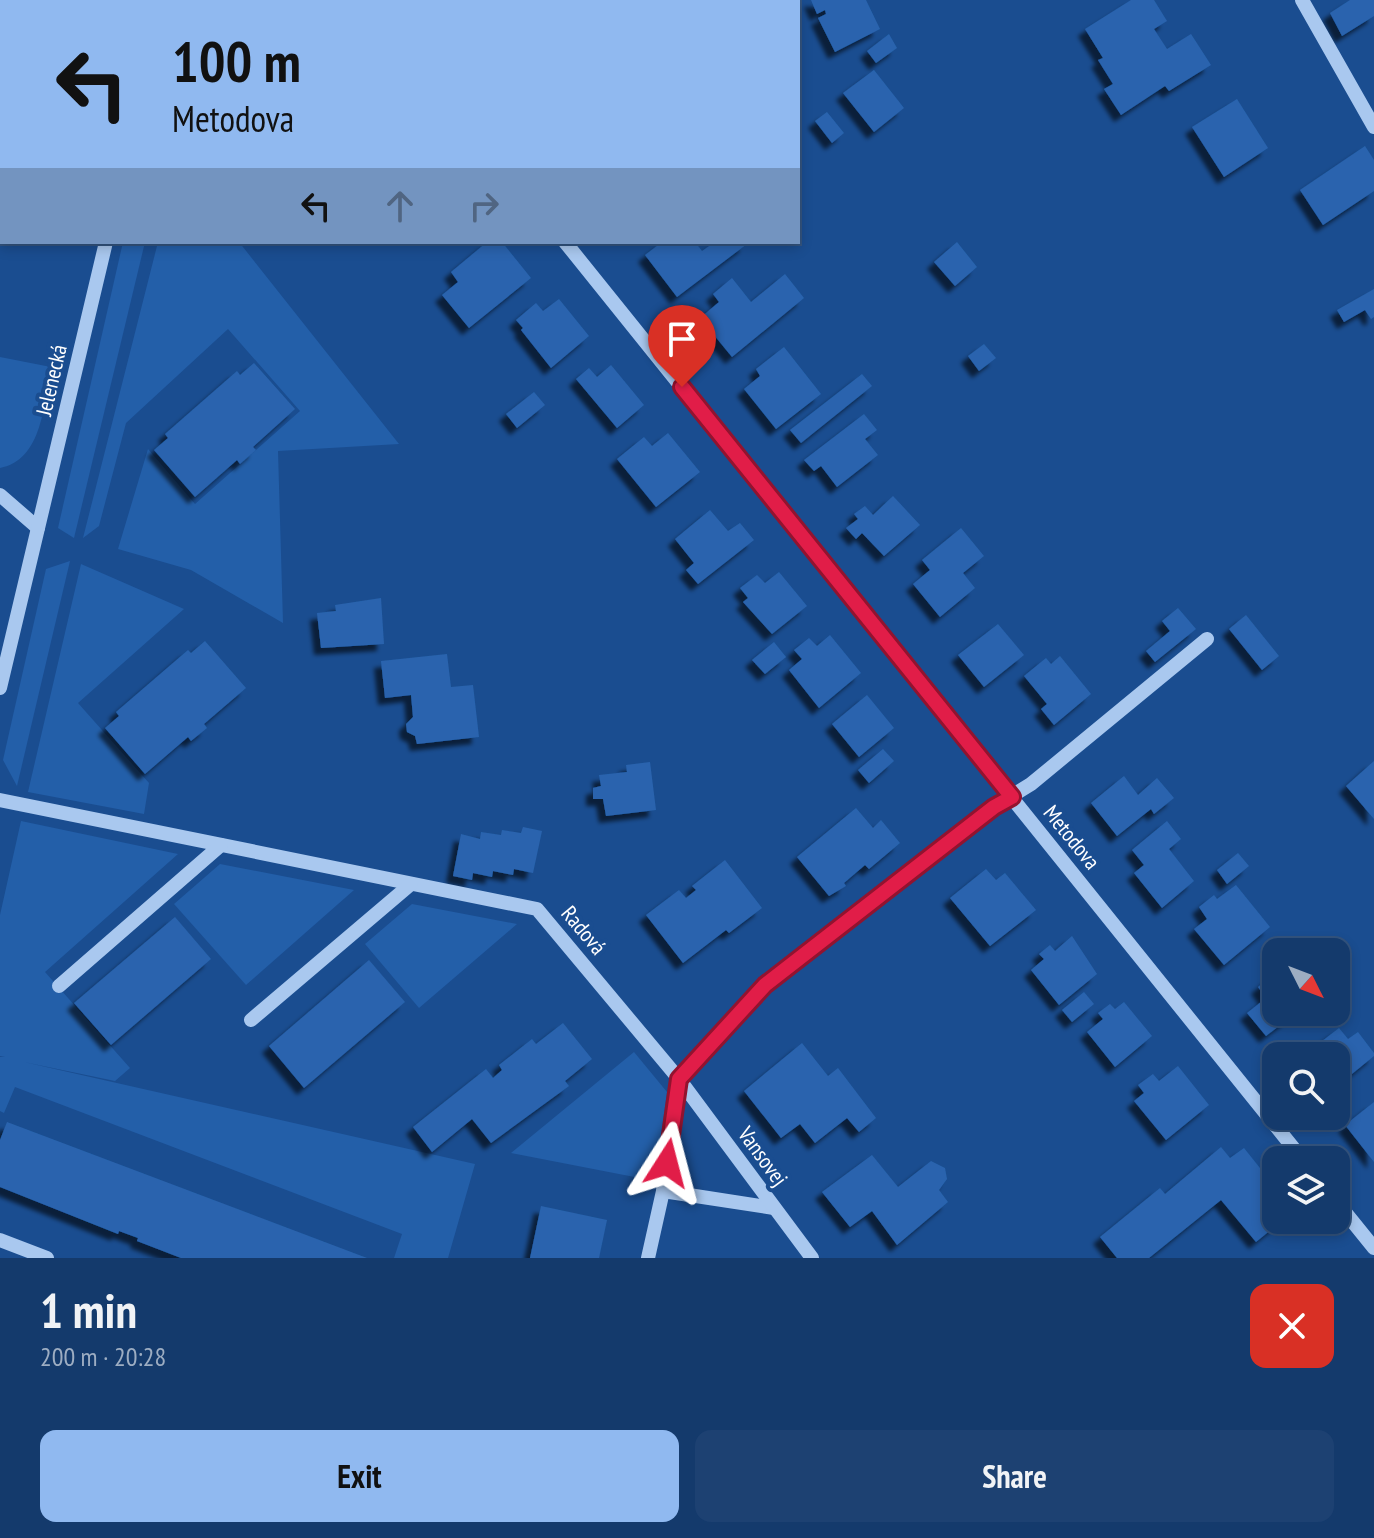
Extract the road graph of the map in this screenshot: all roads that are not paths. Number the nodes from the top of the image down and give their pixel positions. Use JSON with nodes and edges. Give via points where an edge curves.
{"nodes":[{"id":1,"x":1302,"y":0,"type":"edge"},
{"id":2,"x":1374,"y":127,"type":"edge"},
{"id":3,"x":106,"y":244,"type":"edge"},
{"id":4,"x":567,"y":244,"type":"edge"},
{"id":5,"x":0,"y":495,"type":"edge"},
{"id":6,"x":38,"y":528,"type":"junction"},
{"id":7,"x":1207,"y":639,"type":"dead end"},
{"id":8,"x":0,"y":688,"type":"edge"},
{"id":9,"x":1012,"y":797,"type":"junction"},
{"id":10,"x":0,"y":800,"type":"edge"},
{"id":11,"x":221,"y":845,"type":"junction"},
{"id":12,"x":411,"y":884,"type":"junction"},
{"id":13,"x":59,"y":986,"type":"dead end"},
{"id":14,"x":251,"y":1020,"type":"dead end"},
{"id":15,"x":679,"y":1079,"type":"junction"},
{"id":16,"x":1292,"y":1146,"type":"edge"},
{"id":17,"x":663,"y":1191,"type":"junction"},
{"id":18,"x":774,"y":1208,"type":"junction"},
{"id":19,"x":1350,"y":1218,"type":"edge"},
{"id":20,"x":0,"y":1240,"type":"edge"},
{"id":21,"x":1374,"y":1248,"type":"edge"},
{"id":22,"x":47,"y":1258,"type":"edge"},
{"id":23,"x":648,"y":1258,"type":"edge"},
{"id":24,"x":812,"y":1258,"type":"edge"}],
"edges":[{"from":1,"to":2,"type":"street"},
{"from":3,"to":6,"type":"street","name":"Jelenecká"},
{"from":4,"to":9,"type":"street","name":"Metodova"},
{"from":5,"to":6,"type":"street"},
{"from":6,"to":8,"type":"street","name":"Jelenecká"},
{"from":7,"to":9,"type":"street"},
{"from":9,"to":15,"type":"street","via":[[765,985]]},
{"from":9,"to":16,"type":"street","name":"Metodova"},
{"from":10,"to":11,"type":"street","name":"Radová"},
{"from":11,"to":12,"type":"street","name":"Radová"},
{"from":11,"to":13,"type":"street"},
{"from":12,"to":14,"type":"street"},
{"from":12,"to":15,"type":"street","name":"Radová","via":[[537,909]]},
{"from":15,"to":17,"type":"street"},
{"from":15,"to":18,"type":"street","name":"Vansovej"},
{"from":17,"to":18,"type":"street"},
{"from":17,"to":23,"type":"street"},
{"from":18,"to":24,"type":"street","name":"Vansovej"},
{"from":19,"to":21,"type":"street"},
{"from":20,"to":22,"type":"street"}]}
